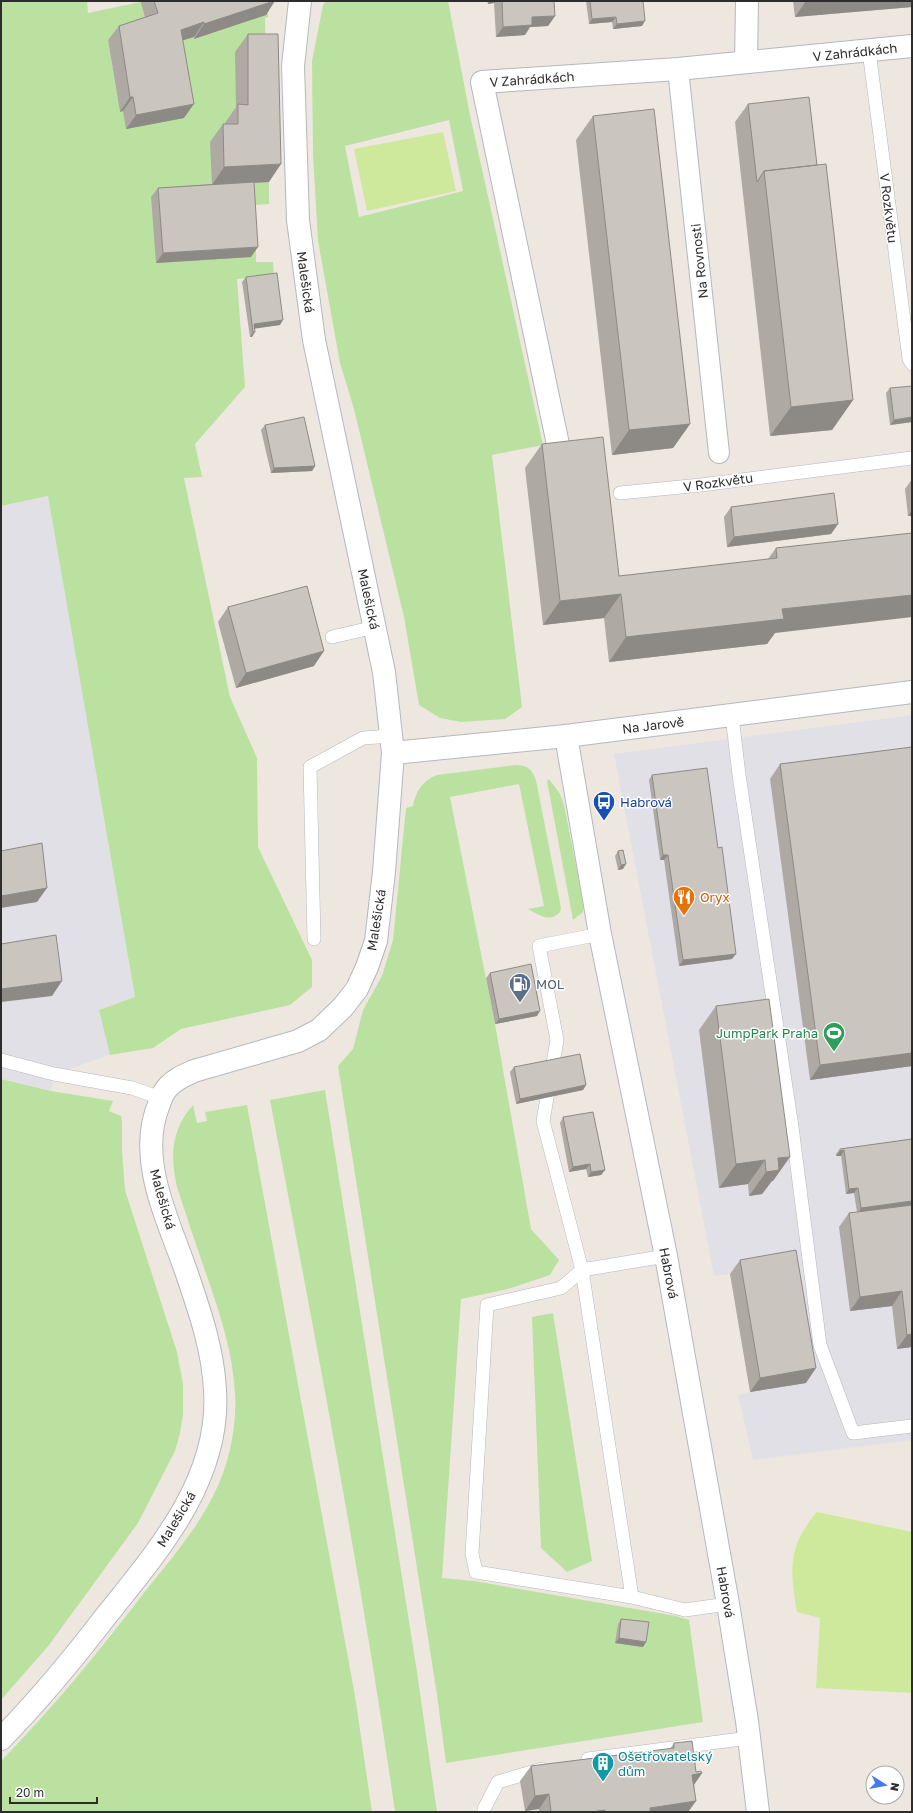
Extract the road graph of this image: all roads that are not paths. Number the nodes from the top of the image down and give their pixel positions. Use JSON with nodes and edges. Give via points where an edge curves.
{"nodes":[{"id":1,"x":300,"y":1,"type":"edge"},
{"id":2,"x":747,"y":1,"type":"edge"},
{"id":3,"x":912,"y":46,"type":"edge"},
{"id":4,"x":869,"y":51,"type":"junction"},
{"id":5,"x":746,"y":62,"type":"junction"},
{"id":6,"x":678,"y":68,"type":"junction"},
{"id":7,"x":912,"y":364,"type":"edge"},
{"id":8,"x":719,"y":453,"type":"dead end"},
{"id":9,"x":560,"y":454,"type":"edge"},
{"id":10,"x":912,"y":458,"type":"edge"},
{"id":11,"x":620,"y":493,"type":"dead end"},
{"id":12,"x":375,"y":627,"type":"junction"},
{"id":13,"x":332,"y":637,"type":"dead end"},
{"id":14,"x":912,"y":692,"type":"edge"},
{"id":15,"x":732,"y":716,"type":"junction"},
{"id":16,"x":566,"y":736,"type":"junction"},
{"id":17,"x":392,"y":744,"type":"junction"},
{"id":18,"x":600,"y":934,"type":"junction"},
{"id":19,"x":314,"y":939,"type":"dead end"},
{"id":20,"x":1,"y":1060,"type":"edge"},
{"id":21,"x":161,"y":1098,"type":"junction"},
{"id":22,"x":666,"y":1256,"type":"junction"},
{"id":23,"x":582,"y":1270,"type":"junction"},
{"id":24,"x":912,"y":1426,"type":"edge"},
{"id":25,"x":632,"y":1597,"type":"junction"},
{"id":26,"x":728,"y":1604,"type":"junction"},
{"id":27,"x":749,"y":1738,"type":"junction"},
{"id":28,"x":1,"y":1739,"type":"edge"},
{"id":29,"x":574,"y":1762,"type":"edge"},
{"id":30,"x":551,"y":1766,"type":"edge"},
{"id":31,"x":484,"y":1812,"type":"edge"},
{"id":32,"x":758,"y":1812,"type":"edge"}],
"edges":[{"from":1,"to":12,"type":"street","name":"Malešická","via":[[293,66],[298,220],[314,340]]},
{"from":2,"to":5,"type":"street"},
{"from":3,"to":4,"type":"street","name":"V Zahrádkách"},
{"from":4,"to":5,"type":"street","name":"V Zahrádkách"},
{"from":4,"to":7,"type":"lane","name":"V Rozkvětu","via":[[909,359]]},
{"from":5,"to":6,"type":"street","name":"V Zahrádkách"},
{"from":6,"to":8,"type":"street","name":"Na Rovnosti"},
{"from":6,"to":9,"type":"street","name":"V Zahrádkách","via":[[482,82]]},
{"from":10,"to":11,"type":"lane","name":"V Rozkvětu"},
{"from":12,"to":13,"type":"lane"},
{"from":12,"to":17,"type":"street","name":"Malešická","via":[[384,672]]},
{"from":14,"to":15,"type":"street","name":"Na Jarově"},
{"from":15,"to":16,"type":"street","name":"Na Jarově"},
{"from":15,"to":24,"type":"lane","via":[[792,1127],[820,1345],[853,1433]]},
{"from":16,"to":17,"type":"street","name":"Na Jarově"},
{"from":16,"to":18,"type":"street","name":"Habrová"},
{"from":17,"to":19,"type":"lane","via":[[363,738],[310,767]]},
{"from":17,"to":21,"type":"street","name":"Malešická","via":[[376,941],[357,989],[319,1030],[298,1041],[194,1071],[168,1087]]},
{"from":18,"to":22,"type":"street","name":"Habrová"},
{"from":18,"to":23,"type":"lane","via":[[538,946],[557,1040],[543,1120]]},
{"from":20,"to":21,"type":"lane","via":[[54,1074],[132,1088]]},
{"from":21,"to":28,"type":"street","name":"Malešická","via":[[154,1117],[151,1145],[154,1176],[205,1328],[212,1362],[215,1392],[213,1426],[207,1455],[197,1484],[166,1539],[69,1664]]},
{"from":22,"to":23,"type":"lane"},
{"from":22,"to":26,"type":"street","name":"Habrová"},
{"from":23,"to":25,"type":"lane"},
{"from":23,"to":25,"type":"lane","via":[[560,1288],[487,1306],[472,1554],[476,1572]]},
{"from":25,"to":26,"type":"lane","via":[[685,1610]]},
{"from":26,"to":27,"type":"street","name":"Habrová"},
{"from":27,"to":29,"type":"lane"},
{"from":27,"to":32,"type":"street","name":"Habrová"},
{"from":30,"to":31,"type":"lane","via":[[498,1782]]}]}
